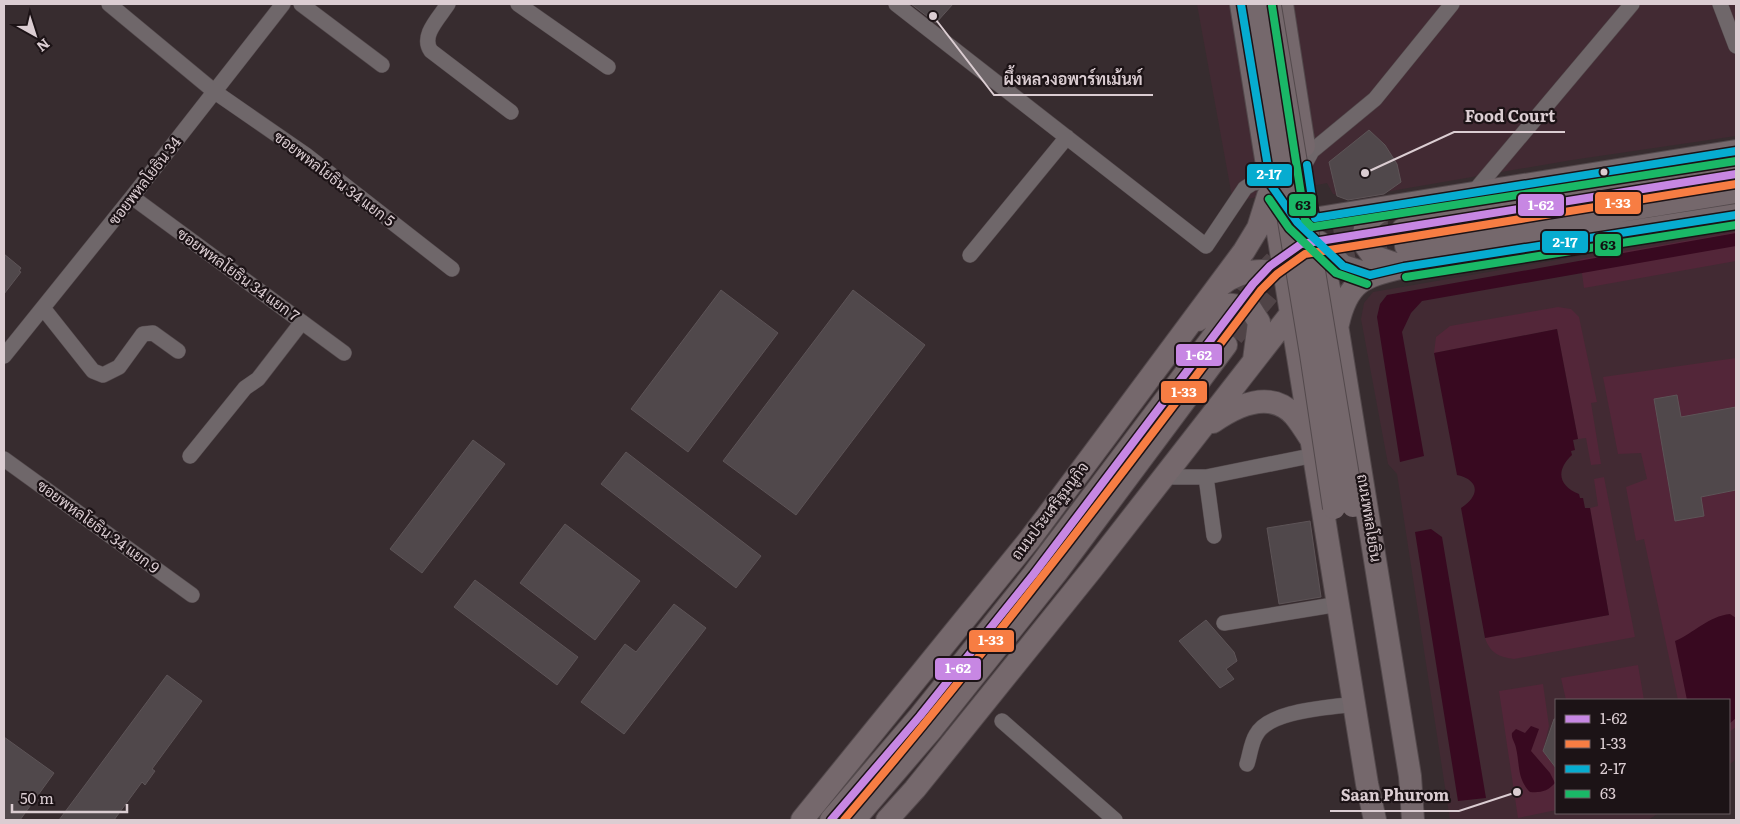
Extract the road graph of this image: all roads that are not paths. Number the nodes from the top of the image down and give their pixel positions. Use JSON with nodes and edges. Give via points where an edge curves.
{"nodes":[{"id":1,"x":109,"y":4,"type":"edge"},
{"id":2,"x":283,"y":4,"type":"edge"},
{"id":3,"x":301,"y":4,"type":"edge"},
{"id":4,"x":448,"y":4,"type":"edge"},
{"id":5,"x":518,"y":4,"type":"edge"},
{"id":6,"x":896,"y":4,"type":"edge"},
{"id":7,"x":1452,"y":4,"type":"edge"},
{"id":8,"x":1632,"y":4,"type":"edge"},
{"id":9,"x":1720,"y":4,"type":"edge"},
{"id":10,"x":1262,"y":5,"type":"edge"},
{"id":11,"x":1736,"y":46,"type":"edge"},
{"id":12,"x":382,"y":65,"type":"dead end"},
{"id":13,"x":608,"y":67,"type":"dead end"},
{"id":14,"x":215,"y":92,"type":"junction"},
{"id":15,"x":1299,"y":110,"type":"junction"},
{"id":16,"x":511,"y":112,"type":"dead end"},
{"id":17,"x":1258,"y":117,"type":"junction"},
{"id":18,"x":1067,"y":137,"type":"junction"},
{"id":19,"x":1736,"y":151,"type":"edge"},
{"id":20,"x":1306,"y":162,"type":"junction"},
{"id":21,"x":1736,"y":174,"type":"edge"},
{"id":22,"x":1270,"y":183,"type":"junction"},
{"id":23,"x":1736,"y":192,"type":"edge"},
{"id":24,"x":1472,"y":194,"type":"junction"},
{"id":25,"x":132,"y":197,"type":"junction"},
{"id":26,"x":1394,"y":206,"type":"junction"},
{"id":27,"x":1736,"y":215,"type":"edge"},
{"id":28,"x":1304,"y":229,"type":"junction"},
{"id":29,"x":1405,"y":248,"type":"junction"},
{"id":30,"x":970,"y":255,"type":"dead end"},
{"id":31,"x":1232,"y":265,"type":"junction"},
{"id":32,"x":452,"y":269,"type":"dead end"},
{"id":33,"x":1370,"y":275,"type":"junction"},
{"id":34,"x":1293,"y":278,"type":"junction"},
{"id":35,"x":1214,"y":290,"type":"junction"},
{"id":36,"x":42,"y":308,"type":"junction"},
{"id":37,"x":1291,"y":315,"type":"junction"},
{"id":38,"x":1336,"y":317,"type":"junction"},
{"id":39,"x":302,"y":322,"type":"junction"},
{"id":40,"x":1186,"y":330,"type":"junction"},
{"id":41,"x":178,"y":351,"type":"dead end"},
{"id":42,"x":344,"y":353,"type":"dead end"},
{"id":43,"x":4,"y":356,"type":"edge"},
{"id":44,"x":1253,"y":363,"type":"junction"},
{"id":45,"x":1199,"y":431,"type":"junction"},
{"id":46,"x":1355,"y":432,"type":"junction"},
{"id":47,"x":1313,"y":448,"type":"junction"},
{"id":48,"x":190,"y":456,"type":"dead end"},
{"id":49,"x":4,"y":459,"type":"edge"},
{"id":50,"x":1164,"y":477,"type":"junction"},
{"id":51,"x":1206,"y":477,"type":"junction"},
{"id":52,"x":1343,"y":507,"type":"junction"},
{"id":53,"x":1214,"y":536,"type":"dead end"},
{"id":54,"x":192,"y":596,"type":"dead end"},
{"id":55,"x":1339,"y":604,"type":"junction"},
{"id":56,"x":1224,"y":623,"type":"dead end"},
{"id":57,"x":1354,"y":704,"type":"junction"},
{"id":58,"x":1002,"y":722,"type":"dead end"},
{"id":59,"x":1247,"y":764,"type":"dead end"},
{"id":60,"x":802,"y":820,"type":"edge"},
{"id":61,"x":831,"y":820,"type":"edge"},
{"id":62,"x":854,"y":820,"type":"edge"},
{"id":63,"x":887,"y":820,"type":"edge"},
{"id":64,"x":1115,"y":820,"type":"edge"},
{"id":65,"x":1375,"y":820,"type":"edge"},
{"id":66,"x":1383,"y":820,"type":"edge"},
{"id":67,"x":1406,"y":820,"type":"edge"},
{"id":68,"x":1413,"y":820,"type":"edge"}],
"edges":[{"from":1,"to":14,"type":"street","name":"ซอยพหลโยธิน 34 แยก 5"},
{"from":2,"to":14,"type":"street","name":"ซอยพหลโยธิน 34"},
{"from":3,"to":12,"type":"street"},
{"from":4,"to":16,"type":"street","via":[[426,38],[427,45]]},
{"from":5,"to":13,"type":"street"},
{"from":6,"to":18,"type":"street"},
{"from":7,"to":20,"type":"street","via":[[1375,99],[1312,151]]},
{"from":8,"to":24,"type":"street"},
{"from":9,"to":11,"type":"street"},
{"from":10,"to":15,"type":"main road","name":"ถนนพหลโยธิน"},
{"from":10,"to":17,"type":"main road"},
{"from":10,"to":52,"type":"main road","name":"ถนนพหลโยธิน","bridge":true},
{"from":14,"to":25,"type":"street","name":"ซอยพหลโยธิน 34"},
{"from":14,"to":32,"type":"street","name":"ซอยพหลโยธิน 34 แยก 5","via":[[306,155]]},
{"from":15,"to":17,"type":"main road"},
{"from":15,"to":20,"type":"main road","name":"ถนนพหลโยธิน"},
{"from":17,"to":22,"type":"main road"},
{"from":18,"to":22,"type":"street","via":[[1206,246],[1244,188],[1253,183]]},
{"from":18,"to":30,"type":"street"},
{"from":19,"to":24,"type":"main road"},
{"from":20,"to":28,"type":"main road","name":"ถนนพหลโยธิน"},
{"from":21,"to":29,"type":"main road"},
{"from":22,"to":28,"type":"main road"},
{"from":22,"to":31,"type":"main road","name":"ถนนประเสริฐมนูกิจ","via":[[1258,228]]},
{"from":23,"to":29,"type":"main road"},
{"from":24,"to":26,"type":"main road"},
{"from":25,"to":36,"type":"street","name":"ซอยพหลโยธิน 34"},
{"from":25,"to":39,"type":"street","name":"ซอยพหลโยธิน 34 แยก 7"},
{"from":26,"to":28,"type":"main road"},
{"from":26,"to":29,"type":"main road","via":[[1370,218],[1363,232],[1363,242],[1373,256]]},
{"from":27,"to":29,"type":"main road"},
{"from":28,"to":31,"type":"main road"},
{"from":28,"to":33,"type":"main road","via":[[1342,266]]},
{"from":28,"to":34,"type":"main road","name":"ถนนพหลโยธิน"},
{"from":28,"to":34,"type":"main road"},
{"from":28,"to":38,"type":"main road","name":"ถนนพหลโยธิน"},
{"from":29,"to":33,"type":"main road"},
{"from":31,"to":35,"type":"main road","name":"ถนนประเสริฐมนูกิจ"},
{"from":33,"to":38,"type":"main road","via":[[1344,301]]},
{"from":34,"to":35,"type":"main road","via":[[1258,270],[1230,278]]},
{"from":34,"to":37,"type":"main road","name":"ถนนพหลโยธิน"},
{"from":34,"to":38,"type":"main road"},
{"from":35,"to":40,"type":"main road","name":"ถนนประเสริฐมนูกิจ"},
{"from":36,"to":41,"type":"street","via":[[93,371],[104,375],[119,367],[143,334],[148,332]]},
{"from":36,"to":43,"type":"street","name":"ซอยพหลโยธิน 34"},
{"from":37,"to":44,"type":"main road"},
{"from":37,"to":47,"type":"main road","name":"ถนนพหลโยธิน"},
{"from":38,"to":46,"type":"main road","name":"ถนนพหลโยธิน"},
{"from":39,"to":42,"type":"street","name":"ซอยพหลโยธิน 34 แยก 7"},
{"from":39,"to":48,"type":"street","via":[[258,379],[245,388]]},
{"from":40,"to":44,"type":"main road","via":[[1214,306],[1226,304],[1250,308],[1260,322]]},
{"from":40,"to":60,"type":"main road","name":"ถนนประเสริฐมนูกิจ","via":[[1030,540]]},
{"from":44,"to":45,"type":"main road"},
{"from":45,"to":47,"type":"main road","via":[[1248,402],[1278,404],[1293,414]]},
{"from":45,"to":50,"type":"main road"},
{"from":46,"to":47,"type":"main road","via":[[1344,411],[1332,406],[1315,418]]},
{"from":46,"to":68,"type":"main road","name":"ถนนพหลโยธิน","via":[[1410,776]]},
{"from":47,"to":51,"type":"street"},
{"from":47,"to":55,"type":"main road","name":"ถนนพหลโยธิน"},
{"from":49,"to":54,"type":"street","name":"ซอยพหลโยธิน 34 แยก 9"},
{"from":50,"to":51,"type":"street"},
{"from":50,"to":63,"type":"main road","via":[[1000,685]]},
{"from":51,"to":53,"type":"street"},
{"from":52,"to":66,"type":"main road","name":"ถนนพหลโยธิน"},
{"from":52,"to":67,"type":"main road","name":"ถนนพหลโยธิน"},
{"from":55,"to":56,"type":"street"},
{"from":55,"to":57,"type":"main road","name":"ถนนพหลโยธิน"},
{"from":57,"to":59,"type":"street","via":[[1295,713],[1262,727],[1256,735]]},
{"from":57,"to":65,"type":"main road","name":"ถนนพหลโยธิน"},
{"from":58,"to":64,"type":"street"},
{"from":61,"to":62,"type":"main road","via":[[1033,575],[1227,331],[1057,572],[932,729]]}]}
